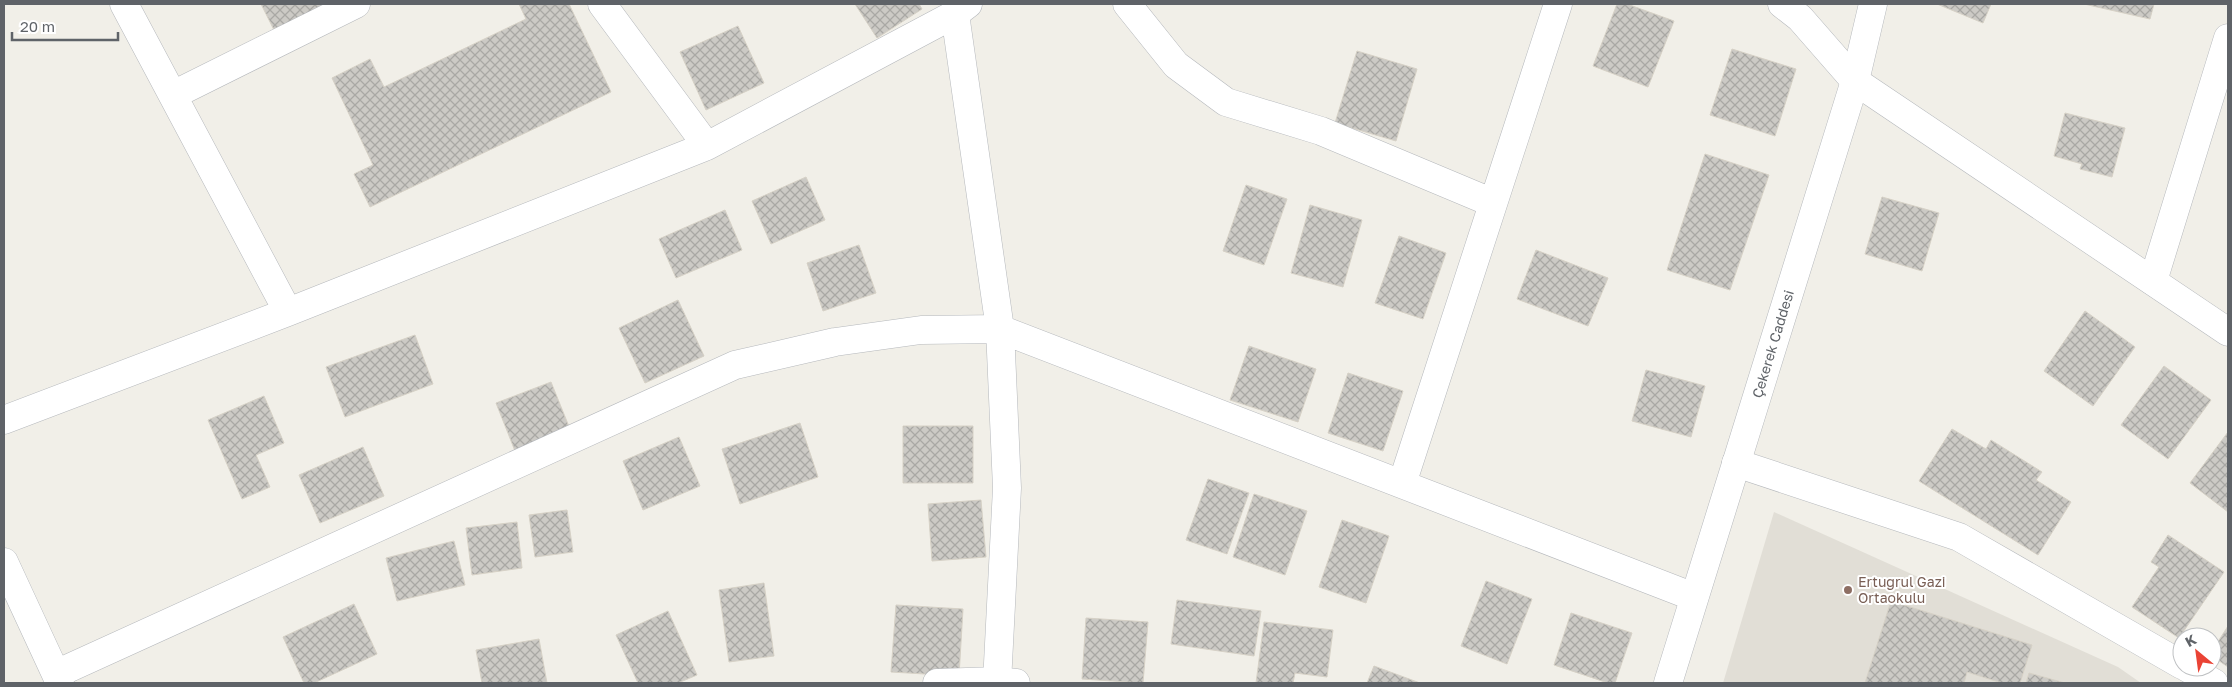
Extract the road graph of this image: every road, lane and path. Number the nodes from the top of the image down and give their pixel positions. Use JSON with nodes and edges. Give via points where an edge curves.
{"nodes":[{"id":1,"x":124,"y":4,"type":"edge"},
{"id":2,"x":356,"y":4,"type":"edge"},
{"id":3,"x":602,"y":4,"type":"edge"},
{"id":4,"x":1127,"y":4,"type":"edge"},
{"id":5,"x":1558,"y":4,"type":"edge"},
{"id":6,"x":1782,"y":4,"type":"edge"},
{"id":7,"x":1873,"y":4,"type":"edge"},
{"id":8,"x":961,"y":9,"type":"edge"},
{"id":9,"x":2228,"y":38,"type":"edge"},
{"id":10,"x":1855,"y":81,"type":"junction"},
{"id":11,"x":173,"y":95,"type":"junction"},
{"id":12,"x":707,"y":146,"type":"junction"},
{"id":13,"x":1494,"y":203,"type":"junction"},
{"id":14,"x":2153,"y":281,"type":"junction"},
{"id":15,"x":288,"y":312,"type":"junction"},
{"id":16,"x":1000,"y":330,"type":"junction"},
{"id":17,"x":2228,"y":332,"type":"edge"},
{"id":18,"x":4,"y":420,"type":"edge"},
{"id":19,"x":1736,"y":463,"type":"junction"},
{"id":20,"x":1402,"y":484,"type":"junction"},
{"id":21,"x":4,"y":562,"type":"edge"},
{"id":22,"x":1694,"y":597,"type":"junction"},
{"id":23,"x":2172,"y":659,"type":"edge"},
{"id":24,"x":58,"y":679,"type":"edge"},
{"id":25,"x":1004,"y":682,"type":"edge"},
{"id":26,"x":938,"y":683,"type":"edge"},
{"id":27,"x":1668,"y":683,"type":"edge"}],
"edges":[{"from":1,"to":11,"type":"street"},
{"from":2,"to":11,"type":"street"},
{"from":3,"to":12,"type":"street"},
{"from":4,"to":13,"type":"street","via":[[1176,65],[1226,102],[1321,131]]},
{"from":5,"to":13,"type":"street"},
{"from":6,"to":10,"type":"street","via":[[1800,18]]},
{"from":7,"to":10,"type":"street","name":"Çekerek Caddesi"},
{"from":8,"to":12,"type":"street"},
{"from":8,"to":16,"type":"street"},
{"from":9,"to":14,"type":"street"},
{"from":10,"to":14,"type":"street"},
{"from":10,"to":19,"type":"street","name":"Çekerek Caddesi"},
{"from":11,"to":15,"type":"street"},
{"from":12,"to":15,"type":"street"},
{"from":13,"to":20,"type":"street"},
{"from":14,"to":17,"type":"street"},
{"from":15,"to":18,"type":"street"},
{"from":16,"to":20,"type":"street"},
{"from":16,"to":24,"type":"street","via":[[921,330],[835,342],[735,365]]},
{"from":16,"to":25,"type":"street","via":[[1007,488]]},
{"from":19,"to":22,"type":"street","name":"Çekerek Caddesi"},
{"from":19,"to":23,"type":"street","via":[[1959,537]]},
{"from":20,"to":22,"type":"street"},
{"from":21,"to":24,"type":"street"},
{"from":22,"to":27,"type":"street","name":"Çekerek Caddesi"},
{"from":25,"to":26,"type":"street"}]}
